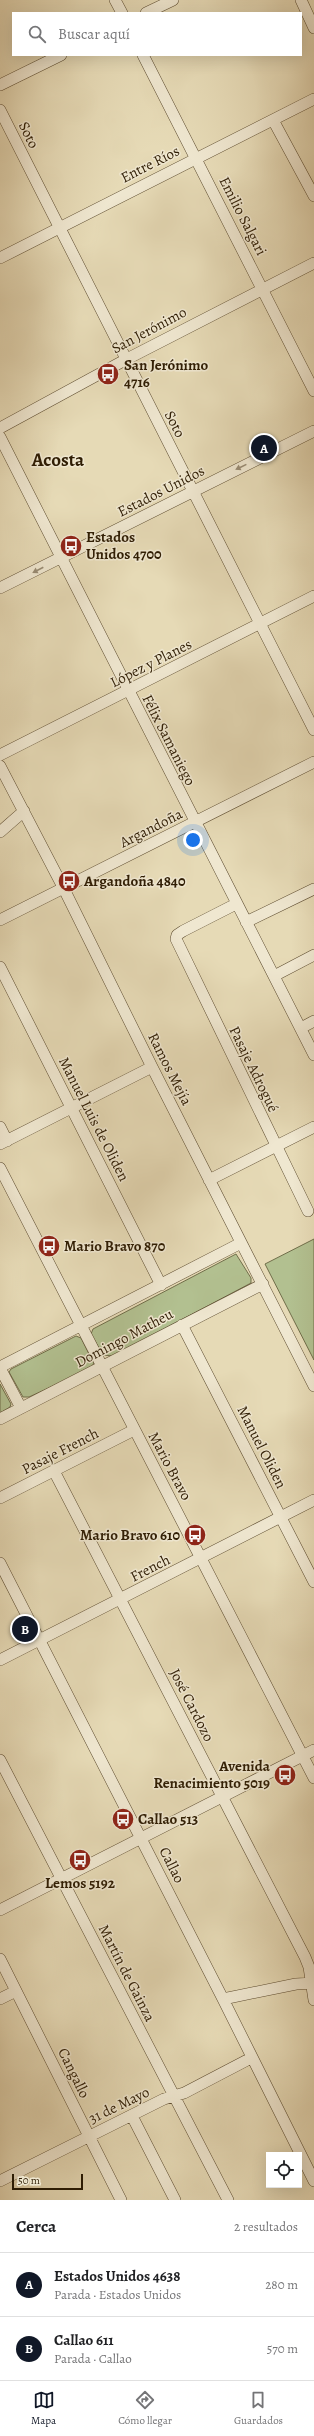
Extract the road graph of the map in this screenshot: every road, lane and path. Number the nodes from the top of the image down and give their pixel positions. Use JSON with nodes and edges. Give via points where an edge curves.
{"nodes":[{"id":1,"x":115,"y":0,"type":"edge"},
{"id":2,"x":173,"y":0,"type":"edge"},
{"id":3,"x":301,"y":0,"type":"edge"},
{"id":4,"x":121,"y":12,"type":"edge"},
{"id":5,"x":148,"y":12,"type":"edge"},
{"id":6,"x":314,"y":28,"type":"edge"},
{"id":7,"x":59,"y":56,"type":"edge"},
{"id":8,"x":144,"y":56,"type":"edge"},
{"id":9,"x":0,"y":86,"type":"edge"},
{"id":10,"x":314,"y":99,"type":"edge"},
{"id":11,"x":0,"y":110,"type":"edge"},
{"id":12,"x":273,"y":120,"type":"junction"},
{"id":13,"x":196,"y":157,"type":"junction"},
{"id":14,"x":314,"y":196,"type":"edge"},
{"id":15,"x":58,"y":229,"type":"junction"},
{"id":16,"x":0,"y":258,"type":"edge"},
{"id":17,"x":314,"y":263,"type":"edge"},
{"id":18,"x":263,"y":288,"type":"junction"},
{"id":19,"x":125,"y":360,"type":"junction"},
{"id":20,"x":314,"y":391,"type":"edge"},
{"id":21,"x":0,"y":428,"type":"edge"},
{"id":22,"x":314,"y":431,"type":"edge"},
{"id":23,"x":0,"y":437,"type":"edge"},
{"id":24,"x":192,"y":492,"type":"junction"},
{"id":25,"x":62,"y":558,"type":"junction"},
{"id":26,"x":0,"y":588,"type":"edge"},
{"id":27,"x":314,"y":596,"type":"edge"},
{"id":28,"x":260,"y":624,"type":"junction"},
{"id":29,"x":128,"y":691,"type":"junction"},
{"id":30,"x":314,"y":730,"type":"edge"},
{"id":31,"x":0,"y":755,"type":"edge"},
{"id":32,"x":314,"y":762,"type":"edge"},
{"id":33,"x":0,"y":766,"type":"edge"},
{"id":34,"x":24,"y":811,"type":"junction"},
{"id":35,"x":194,"y":823,"type":"junction"},
{"id":36,"x":0,"y":832,"type":"edge"},
{"id":37,"x":64,"y":889,"type":"junction"},
{"id":38,"x":314,"y":889,"type":"edge"},
{"id":39,"x":236,"y":904,"type":"junction"},
{"id":40,"x":0,"y":920,"type":"edge"},
{"id":41,"x":246,"y":922,"type":"junction"},
{"id":42,"x":314,"y":955,"type":"edge"},
{"id":43,"x":0,"y":967,"type":"edge"},
{"id":44,"x":274,"y":976,"type":"junction"},
{"id":45,"x":314,"y":1021,"type":"edge"},
{"id":46,"x":301,"y":1028,"type":"junction"},
{"id":47,"x":314,"y":1055,"type":"edge"},
{"id":48,"x":152,"y":1067,"type":"junction"},
{"id":49,"x":72,"y":1108,"type":"junction"},
{"id":50,"x":0,"y":1127,"type":"edge"},
{"id":51,"x":314,"y":1127,"type":"edge"},
{"id":52,"x":4,"y":1142,"type":"edge"},
{"id":53,"x":275,"y":1146,"type":"junction"},
{"id":54,"x":0,"y":1168,"type":"edge"},
{"id":55,"x":209,"y":1180,"type":"junction"},
{"id":56,"x":308,"y":1211,"type":"dead end"},
{"id":57,"x":241,"y":1243,"type":"junction"},
{"id":58,"x":160,"y":1284,"type":"junction"},
{"id":59,"x":263,"y":1284,"type":"junction"},
{"id":60,"x":182,"y":1325,"type":"junction"},
{"id":61,"x":80,"y":1326,"type":"junction"},
{"id":62,"x":103,"y":1367,"type":"junction"},
{"id":63,"x":0,"y":1368,"type":"edge"},
{"id":64,"x":314,"y":1386,"type":"edge"},
{"id":65,"x":21,"y":1408,"type":"junction"},
{"id":66,"x":0,"y":1419,"type":"edge"},
{"id":67,"x":134,"y":1430,"type":"junction"},
{"id":68,"x":54,"y":1471,"type":"junction"},
{"id":69,"x":0,"y":1498,"type":"edge"},
{"id":70,"x":314,"y":1500,"type":"edge"},
{"id":71,"x":281,"y":1517,"type":"junction"},
{"id":72,"x":201,"y":1558,"type":"junction"},
{"id":73,"x":0,"y":1564,"type":"edge"},
{"id":74,"x":314,"y":1582,"type":"edge"},
{"id":75,"x":122,"y":1599,"type":"junction"},
{"id":76,"x":40,"y":1640,"type":"junction"},
{"id":77,"x":0,"y":1660,"type":"edge"},
{"id":78,"x":314,"y":1750,"type":"edge"},
{"id":79,"x":302,"y":1756,"type":"junction"},
{"id":80,"x":0,"y":1760,"type":"edge"},
{"id":81,"x":314,"y":1778,"type":"edge"},
{"id":82,"x":222,"y":1797,"type":"junction"},
{"id":83,"x":141,"y":1838,"type":"junction"},
{"id":84,"x":61,"y":1878,"type":"junction"},
{"id":85,"x":0,"y":1910,"type":"edge"},
{"id":86,"x":0,"y":1959,"type":"edge"},
{"id":87,"x":313,"y":1983,"type":"edge"},
{"id":88,"x":16,"y":1991,"type":"junction"},
{"id":89,"x":0,"y":1999,"type":"edge"},
{"id":90,"x":223,"y":1999,"type":"junction"},
{"id":91,"x":314,"y":2000,"type":"edge"},
{"id":92,"x":251,"y":2058,"type":"junction"},
{"id":93,"x":174,"y":2096,"type":"junction"},
{"id":94,"x":132,"y":2116,"type":"junction"},
{"id":95,"x":88,"y":2137,"type":"junction"},
{"id":96,"x":0,"y":2181,"type":"edge"},
{"id":97,"x":314,"y":2181,"type":"edge"},
{"id":98,"x":121,"y":2200,"type":"edge"},
{"id":99,"x":175,"y":2200,"type":"edge"},
{"id":100,"x":228,"y":2200,"type":"edge"}],
"edges":[{"from":1,"to":4,"type":"street"},
{"from":2,"to":5,"type":"street"},
{"from":3,"to":6,"type":"street"},
{"from":7,"to":9,"type":"street"},
{"from":8,"to":13,"type":"street","name":"Emilio Salgari"},
{"from":10,"to":12,"type":"street","name":"Entre Ríos"},
{"from":11,"to":15,"type":"street","name":"Soto"},
{"from":12,"to":13,"type":"street","name":"Entre Ríos"},
{"from":12,"to":14,"type":"street"},
{"from":13,"to":15,"type":"street","name":"Entre Ríos"},
{"from":13,"to":18,"type":"street","name":"Emilio Salgari"},
{"from":15,"to":16,"type":"street","name":"Entre Ríos"},
{"from":15,"to":19,"type":"street","name":"Soto"},
{"from":17,"to":18,"type":"street","name":"San Jerónimo"},
{"from":18,"to":19,"type":"street","name":"San Jerónimo"},
{"from":18,"to":20,"type":"street","name":"Emilio Salgari"},
{"from":19,"to":21,"type":"street","name":"San Jerónimo"},
{"from":19,"to":24,"type":"street","name":"Soto"},
{"from":22,"to":24,"type":"street","name":"Estados Unidos","one_way":true},
{"from":23,"to":25,"type":"street","name":"Félix Samaniego"},
{"from":24,"to":25,"type":"street","name":"Estados Unidos"},
{"from":24,"to":28,"type":"street","name":"Soto"},
{"from":25,"to":26,"type":"street","name":"Estados Unidos","one_way":true},
{"from":25,"to":29,"type":"street","name":"Félix Samaniego"},
{"from":27,"to":28,"type":"street","name":"López y Planes"},
{"from":28,"to":29,"type":"street","name":"López y Planes"},
{"from":28,"to":30,"type":"street","name":"Soto"},
{"from":29,"to":31,"type":"street","name":"López y Planes"},
{"from":29,"to":35,"type":"street","name":"Félix Samaniego"},
{"from":32,"to":35,"type":"street","name":"Argandoña"},
{"from":33,"to":34,"type":"street","name":"Ramos Mejía"},
{"from":34,"to":36,"type":"street"},
{"from":34,"to":37,"type":"street","name":"Ramos Mejía"},
{"from":35,"to":37,"type":"street","name":"Argandoña"},
{"from":35,"to":39,"type":"street","name":"Félix Samaniego"},
{"from":37,"to":40,"type":"street","name":"Argandoña"},
{"from":37,"to":48,"type":"street","name":"Ramos Mejía"},
{"from":38,"to":41,"type":"street"},
{"from":39,"to":41,"type":"street","name":"Félix Samaniego"},
{"from":39,"to":53,"type":"street","name":"Pasaje Adrogué","via":[[183,931],[177,935],[176,940]]},
{"from":41,"to":44,"type":"street","name":"Félix Samaniego"},
{"from":42,"to":44,"type":"street"},
{"from":43,"to":49,"type":"street","name":"Manuel Luis de Oliden"},
{"from":44,"to":46,"type":"street","name":"Félix Samaniego"},
{"from":45,"to":46,"type":"street"},
{"from":46,"to":47,"type":"street","name":"Félix Samaniego"},
{"from":48,"to":49,"type":"street"},
{"from":48,"to":55,"type":"street","name":"Ramos Mejía"},
{"from":49,"to":52,"type":"street"},
{"from":49,"to":58,"type":"street","name":"Manuel Luis de Oliden"},
{"from":50,"to":52,"type":"street"},
{"from":51,"to":53,"type":"street"},
{"from":53,"to":55,"type":"street"},
{"from":53,"to":56,"type":"street","name":"Pasaje Adrogué"},
{"from":54,"to":61,"type":"street","name":"Mario Bravo"},
{"from":55,"to":57,"type":"street","name":"Ramos Mejía"},
{"from":57,"to":58,"type":"street","name":"Domingo Matheu"},
{"from":57,"to":59,"type":"street","name":"Ramos Mejía"},
{"from":58,"to":61,"type":"street","name":"Domingo Matheu"},
{"from":59,"to":60,"type":"street","name":"Domingo Matheu"},
{"from":59,"to":64,"type":"street","name":"Ramos Mejía"},
{"from":60,"to":62,"type":"street","name":"Domingo Matheu"},
{"from":60,"to":71,"type":"street","name":"Manuel Oliden"},
{"from":61,"to":62,"type":"street","name":"Mario Bravo"},
{"from":61,"to":63,"type":"street","name":"Domingo Matheu"},
{"from":62,"to":65,"type":"street","name":"Domingo Matheu"},
{"from":62,"to":67,"type":"street","name":"Mario Bravo"},
{"from":63,"to":65,"type":"street"},
{"from":65,"to":66,"type":"street","name":"Domingo Matheu"},
{"from":67,"to":68,"type":"street","name":"Pasaje French"},
{"from":67,"to":72,"type":"street","name":"Mario Bravo"},
{"from":68,"to":69,"type":"street","name":"Pasaje French"},
{"from":68,"to":75,"type":"street","name":"José Cardozo"},
{"from":70,"to":71,"type":"street","name":"French"},
{"from":71,"to":72,"type":"street","name":"French"},
{"from":71,"to":74,"type":"street","name":"Manuel Oliden"},
{"from":72,"to":75,"type":"street","name":"French"},
{"from":72,"to":79,"type":"street","name":"Mario Bravo"},
{"from":73,"to":76,"type":"street","name":"Callao"},
{"from":75,"to":76,"type":"street","name":"French"},
{"from":75,"to":82,"type":"street","name":"José Cardozo"},
{"from":76,"to":77,"type":"street","name":"French"},
{"from":76,"to":83,"type":"street","name":"Callao"},
{"from":78,"to":79,"type":"street"},
{"from":79,"to":81,"type":"street","name":"Mario Bravo"},
{"from":79,"to":82,"type":"street"},
{"from":80,"to":84,"type":"street","name":"Martín de Gainza"},
{"from":82,"to":83,"type":"street"},
{"from":82,"to":87,"type":"street","name":"José Cardozo","via":[[305,1957]]},
{"from":83,"to":84,"type":"street"},
{"from":83,"to":90,"type":"street","name":"Callao"},
{"from":84,"to":85,"type":"street"},
{"from":84,"to":93,"type":"street","name":"Martín de Gainza"},
{"from":86,"to":88,"type":"street","name":"Cangallo"},
{"from":87,"to":90,"type":"street"},
{"from":87,"to":91,"type":"street","name":"José Cardozo"},
{"from":88,"to":89,"type":"street"},
{"from":88,"to":95,"type":"street","name":"Cangallo"},
{"from":90,"to":92,"type":"street","name":"Callao"},
{"from":92,"to":93,"type":"street","name":"31 de Mayo"},
{"from":92,"to":97,"type":"street","name":"Callao"},
{"from":93,"to":94,"type":"street","name":"31 de Mayo"},
{"from":93,"to":100,"type":"street","name":"Martín de Gainza"},
{"from":94,"to":95,"type":"street","name":"31 de Mayo"},
{"from":94,"to":99,"type":"street"},
{"from":95,"to":96,"type":"street","name":"31 de Mayo"},
{"from":95,"to":98,"type":"street","name":"Cangallo"}]}
